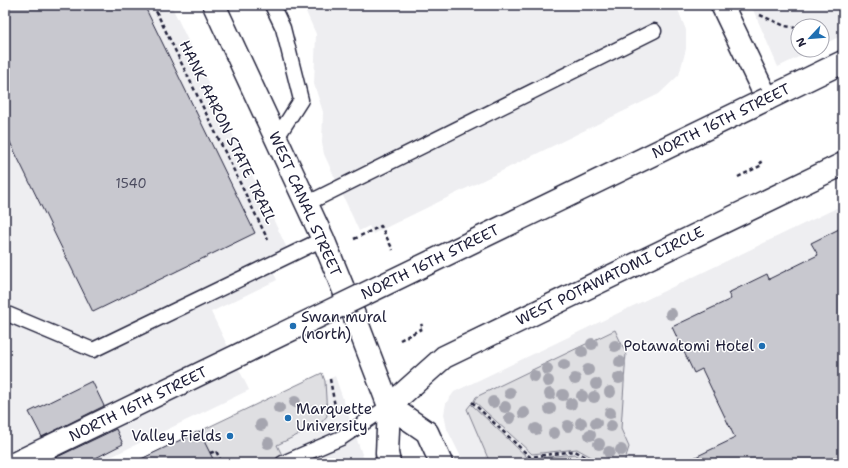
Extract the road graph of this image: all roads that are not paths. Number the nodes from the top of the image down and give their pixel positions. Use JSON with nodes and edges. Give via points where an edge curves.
{"nodes":[{"id":1,"x":214,"y":5,"type":"edge"},
{"id":2,"x":272,"y":5,"type":"edge"},
{"id":3,"x":722,"y":5,"type":"edge"},
{"id":4,"x":654,"y":31,"type":"dead end"},
{"id":5,"x":843,"y":62,"type":"edge"},
{"id":6,"x":768,"y":99,"type":"junction"},
{"id":7,"x":276,"y":139,"type":"junction"},
{"id":8,"x":843,"y":164,"type":"edge"},
{"id":9,"x":306,"y":204,"type":"junction"},
{"id":10,"x":323,"y":239,"type":"junction"},
{"id":11,"x":5,"y":313,"type":"edge"},
{"id":12,"x":389,"y":406,"type":"junction"},
{"id":13,"x":16,"y":463,"type":"edge"},
{"id":14,"x":283,"y":463,"type":"edge"},
{"id":15,"x":389,"y":463,"type":"edge"},
{"id":16,"x":441,"y":463,"type":"edge"}],
"edges":[{"from":1,"to":7,"type":"street","name":"WEST CANAL STREET"},
{"from":2,"to":7,"type":"lane","via":[[283,28],[301,100]]},
{"from":3,"to":6,"type":"street"},
{"from":4,"to":9,"type":"lane"},
{"from":5,"to":6,"type":"street","name":"NORTH 16TH STREET"},
{"from":6,"to":13,"type":"street","name":"NORTH 16TH STREET","bridge":true},
{"from":7,"to":9,"type":"street","name":"WEST CANAL STREET"},
{"from":8,"to":12,"type":"street","name":"WEST POTAWATOMI CIRCLE","via":[[444,357]]},
{"from":9,"to":10,"type":"street","name":"WEST CANAL STREET"},
{"from":10,"to":11,"type":"lane","via":[[93,350]]},
{"from":10,"to":12,"type":"street","name":"WEST CANAL STREET"},
{"from":12,"to":14,"type":"lane","via":[[341,438]]},
{"from":12,"to":15,"type":"street","name":"WEST CANAL STREET"},
{"from":12,"to":16,"type":"street","via":[[427,432]]}]}
